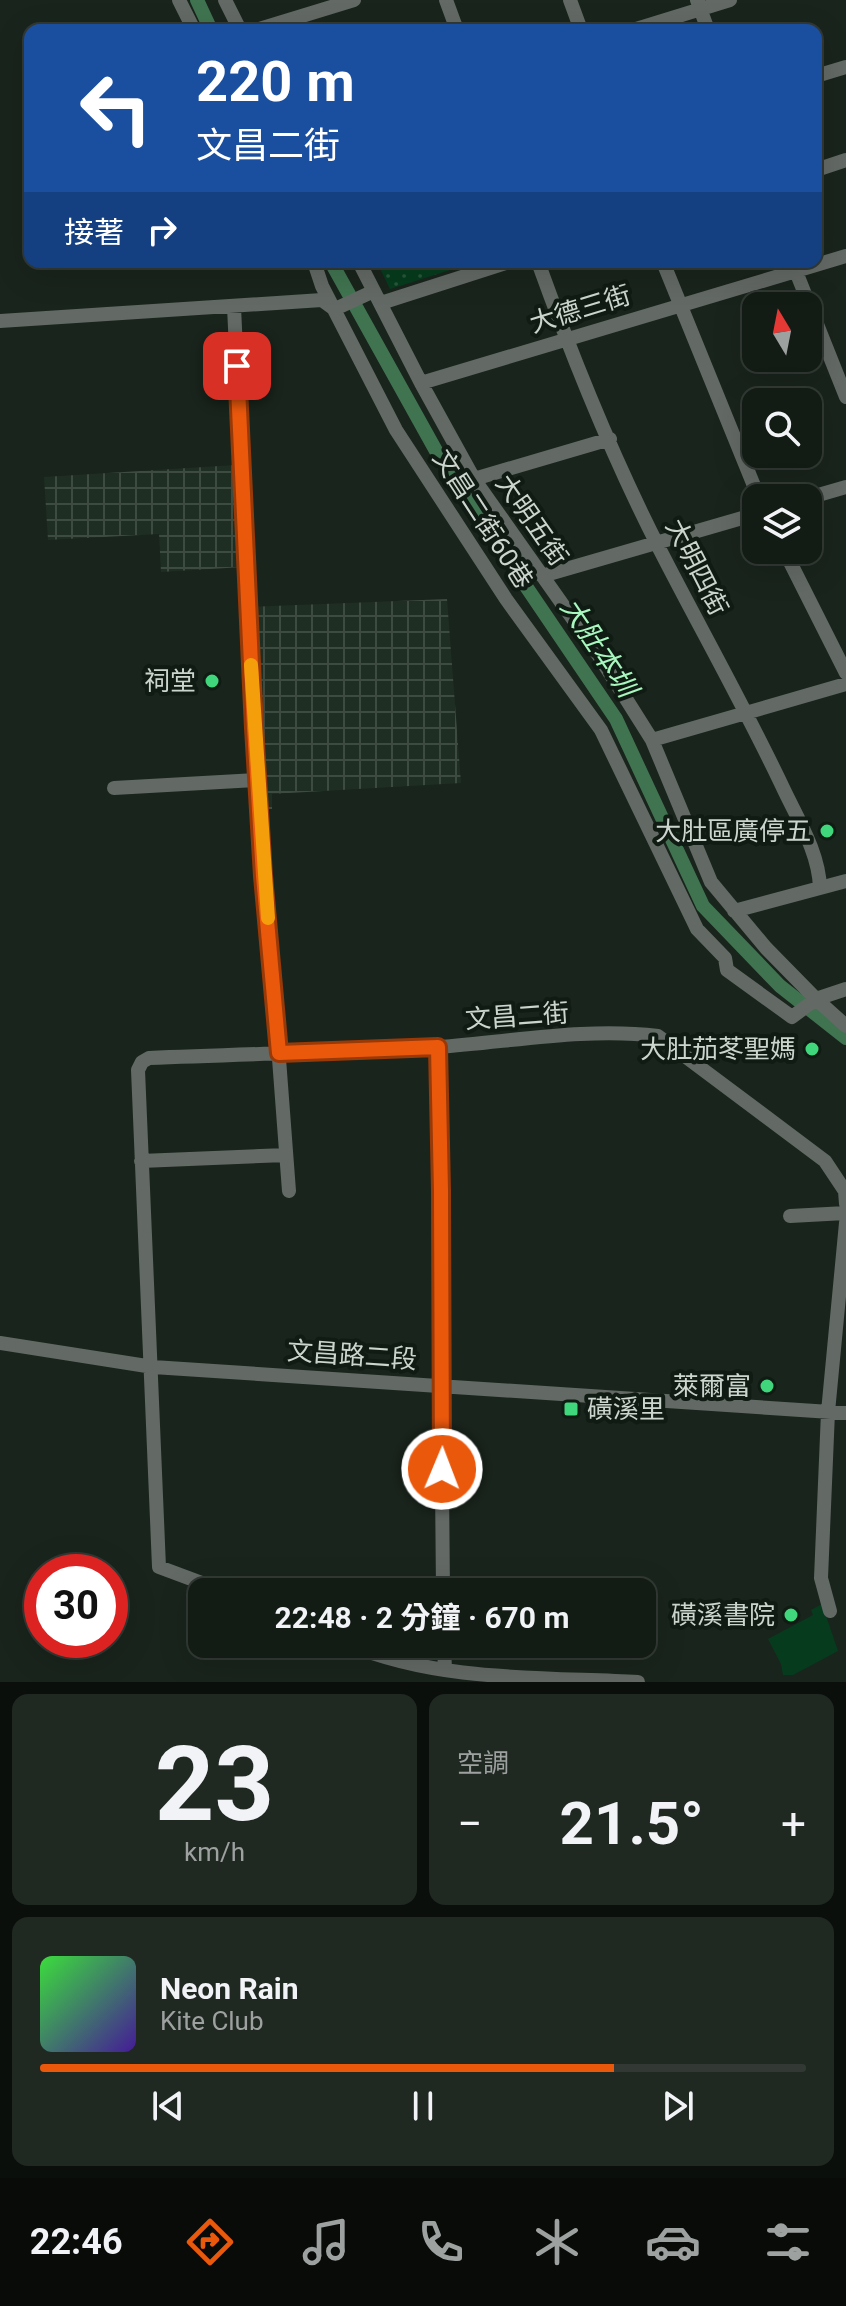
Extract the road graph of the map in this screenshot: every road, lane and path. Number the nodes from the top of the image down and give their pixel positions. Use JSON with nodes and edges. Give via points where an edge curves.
{"nodes":[{"id":1,"x":179,"y":0,"type":"edge"},
{"id":2,"x":225,"y":0,"type":"edge"},
{"id":3,"x":354,"y":0,"type":"edge"},
{"id":4,"x":446,"y":0,"type":"edge"},
{"id":5,"x":570,"y":0,"type":"edge"},
{"id":6,"x":730,"y":0,"type":"edge"},
{"id":7,"x":698,"y":5,"type":"edge"},
{"id":8,"x":191,"y":24,"type":"edge"},
{"id":9,"x":237,"y":24,"type":"edge"},
{"id":10,"x":276,"y":24,"type":"edge"},
{"id":11,"x":455,"y":24,"type":"edge"},
{"id":12,"x":579,"y":24,"type":"edge"},
{"id":13,"x":649,"y":24,"type":"edge"},
{"id":14,"x":706,"y":24,"type":"edge"},
{"id":15,"x":846,"y":67,"type":"edge"},
{"id":16,"x":822,"y":74,"type":"edge"},
{"id":17,"x":846,"y":160,"type":"edge"},
{"id":18,"x":822,"y":168,"type":"edge"},
{"id":19,"x":846,"y":256,"type":"edge"},
{"id":20,"x":822,"y":261,"type":"edge"},
{"id":21,"x":316,"y":268,"type":"edge"},
{"id":22,"x":362,"y":268,"type":"edge"},
{"id":23,"x":487,"y":268,"type":"edge"},
{"id":24,"x":540,"y":268,"type":"edge"},
{"id":25,"x":665,"y":268,"type":"edge"},
{"id":26,"x":788,"y":268,"type":"edge"},
{"id":27,"x":795,"y":268,"type":"edge"},
{"id":28,"x":378,"y":297,"type":"junction"},
{"id":29,"x":679,"y":304,"type":"junction"},
{"id":30,"x":234,"y":307,"type":"junction"},
{"id":31,"x":335,"y":309,"type":"junction"},
{"id":32,"x":0,"y":321,"type":"edge"},
{"id":33,"x":566,"y":338,"type":"junction"},
{"id":34,"x":840,"y":367,"type":"edge"},
{"id":35,"x":421,"y":383,"type":"junction"},
{"id":36,"x":846,"y":397,"type":"edge"},
{"id":37,"x":610,"y":439,"type":"junction"},
{"id":38,"x":474,"y":479,"type":"junction"},
{"id":39,"x":753,"y":484,"type":"edge"},
{"id":40,"x":846,"y":487,"type":"edge"},
{"id":41,"x":822,"y":494,"type":"edge"},
{"id":42,"x":742,"y":518,"type":"edge"},
{"id":43,"x":657,"y":544,"type":"junction"},
{"id":44,"x":791,"y":564,"type":"edge"},
{"id":45,"x":542,"y":576,"type":"junction"},
{"id":46,"x":846,"y":673,"type":"edge"},
{"id":47,"x":846,"y":684,"type":"edge"},
{"id":48,"x":744,"y":712,"type":"junction"},
{"id":49,"x":652,"y":740,"type":"junction"},
{"id":50,"x":257,"y":780,"type":"junction"},
{"id":51,"x":114,"y":788,"type":"dead end"},
{"id":52,"x":846,"y":881,"type":"edge"},
{"id":53,"x":820,"y":888,"type":"junction"},
{"id":54,"x":734,"y":911,"type":"junction"},
{"id":55,"x":846,"y":989,"type":"edge"},
{"id":56,"x":816,"y":999,"type":"junction"},
{"id":57,"x":846,"y":1026,"type":"edge"},
{"id":58,"x":438,"y":1047,"type":"junction"},
{"id":59,"x":279,"y":1053,"type":"junction"},
{"id":60,"x":286,"y":1155,"type":"junction"},
{"id":61,"x":141,"y":1161,"type":"junction"},
{"id":62,"x":289,"y":1191,"type":"dead end"},
{"id":63,"x":846,"y":1204,"type":"edge"},
{"id":64,"x":846,"y":1213,"type":"edge"},
{"id":65,"x":790,"y":1216,"type":"dead end"},
{"id":66,"x":846,"y":1223,"type":"edge"},
{"id":67,"x":844,"y":1258,"type":"edge"},
{"id":68,"x":0,"y":1343,"type":"edge"},
{"id":69,"x":153,"y":1367,"type":"junction"},
{"id":70,"x":443,"y":1386,"type":"junction"},
{"id":71,"x":828,"y":1412,"type":"junction"},
{"id":72,"x":846,"y":1413,"type":"edge"},
{"id":73,"x":188,"y":1578,"type":"edge"},
{"id":74,"x":443,"y":1578,"type":"edge"},
{"id":75,"x":830,"y":1611,"type":"dead end"},
{"id":76,"x":382,"y":1658,"type":"edge"},
{"id":77,"x":445,"y":1658,"type":"edge"},
{"id":78,"x":445,"y":1670,"type":"junction"},
{"id":79,"x":638,"y":1682,"type":"edge"}],
"edges":[{"from":1,"to":8,"type":"street"},
{"from":2,"to":9,"type":"street"},
{"from":3,"to":10,"type":"street"},
{"from":4,"to":11,"type":"street"},
{"from":5,"to":12,"type":"street"},
{"from":6,"to":7,"type":"street"},
{"from":7,"to":13,"type":"street"},
{"from":7,"to":14,"type":"street"},
{"from":15,"to":16,"type":"street"},
{"from":17,"to":18,"type":"street"},
{"from":19,"to":20,"type":"street","name":"大德三街"},
{"from":21,"to":31,"type":"street","name":"文昌二街60巷"},
{"from":22,"to":28,"type":"street","name":"大明五街"},
{"from":23,"to":28,"type":"street"},
{"from":24,"to":33,"type":"street","name":"大明四街"},
{"from":25,"to":29,"type":"street"},
{"from":26,"to":29,"type":"street","name":"大德三街"},
{"from":27,"to":34,"type":"street"},
{"from":28,"to":31,"type":"street"},
{"from":28,"to":35,"type":"street","name":"大明五街"},
{"from":29,"to":33,"type":"street","name":"大德三街"},
{"from":29,"to":39,"type":"street"},
{"from":30,"to":31,"type":"street","via":[[322,300]]},
{"from":30,"to":32,"type":"street"},
{"from":30,"to":50,"type":"street"},
{"from":31,"to":56,"type":"street","name":"文昌二街60巷","via":[[396,430],[506,599],[601,730],[697,929],[725,958],[727,970],[792,1017]]},
{"from":33,"to":35,"type":"street","name":"大德三街"},
{"from":33,"to":37,"type":"street","name":"大明四街"},
{"from":34,"to":36,"type":"street"},
{"from":35,"to":38,"type":"street","name":"大明五街"},
{"from":37,"to":38,"type":"street"},
{"from":37,"to":43,"type":"street","name":"大明四街"},
{"from":38,"to":45,"type":"street","name":"大明五街"},
{"from":40,"to":41,"type":"street"},
{"from":42,"to":43,"type":"street"},
{"from":43,"to":45,"type":"street"},
{"from":43,"to":48,"type":"street","name":"大明四街"},
{"from":44,"to":46,"type":"street"},
{"from":45,"to":49,"type":"street","name":"大明五街"},
{"from":47,"to":48,"type":"street"},
{"from":48,"to":49,"type":"street"},
{"from":48,"to":53,"type":"street","name":"大明四街","via":[[819,866]]},
{"from":49,"to":54,"type":"street","name":"大明五街","via":[[711,882]]},
{"from":50,"to":51,"type":"street"},
{"from":50,"to":59,"type":"street"},
{"from":52,"to":53,"type":"street"},
{"from":53,"to":54,"type":"street"},
{"from":54,"to":56,"type":"street","name":"大明五街"},
{"from":55,"to":56,"type":"street"},
{"from":56,"to":57,"type":"street","name":"大明五街"},
{"from":58,"to":59,"type":"street","name":"文昌二街"},
{"from":58,"to":63,"type":"street","name":"文昌二街","via":[[563,1035],[658,1036],[825,1161],[845,1191]]},
{"from":58,"to":70,"type":"street"},
{"from":59,"to":60,"type":"street"},
{"from":59,"to":61,"type":"street","name":"文昌二街","via":[[142,1062]]},
{"from":60,"to":61,"type":"street"},
{"from":60,"to":62,"type":"street"},
{"from":61,"to":69,"type":"street","name":"文昌二街"},
{"from":64,"to":65,"type":"street"},
{"from":66,"to":67,"type":"street"},
{"from":67,"to":71,"type":"street"},
{"from":68,"to":69,"type":"street","name":"文昌路二段"},
{"from":69,"to":70,"type":"street","name":"文昌路二段"},
{"from":69,"to":73,"type":"street","name":"文昌二街","via":[[159,1567]]},
{"from":70,"to":71,"type":"street","name":"文昌路二段"},
{"from":70,"to":74,"type":"street"},
{"from":71,"to":72,"type":"street","name":"文昌路二段"},
{"from":71,"to":75,"type":"street","via":[[821,1578]]},
{"from":76,"to":78,"type":"street"},
{"from":77,"to":78,"type":"street"},
{"from":78,"to":79,"type":"street"}]}
